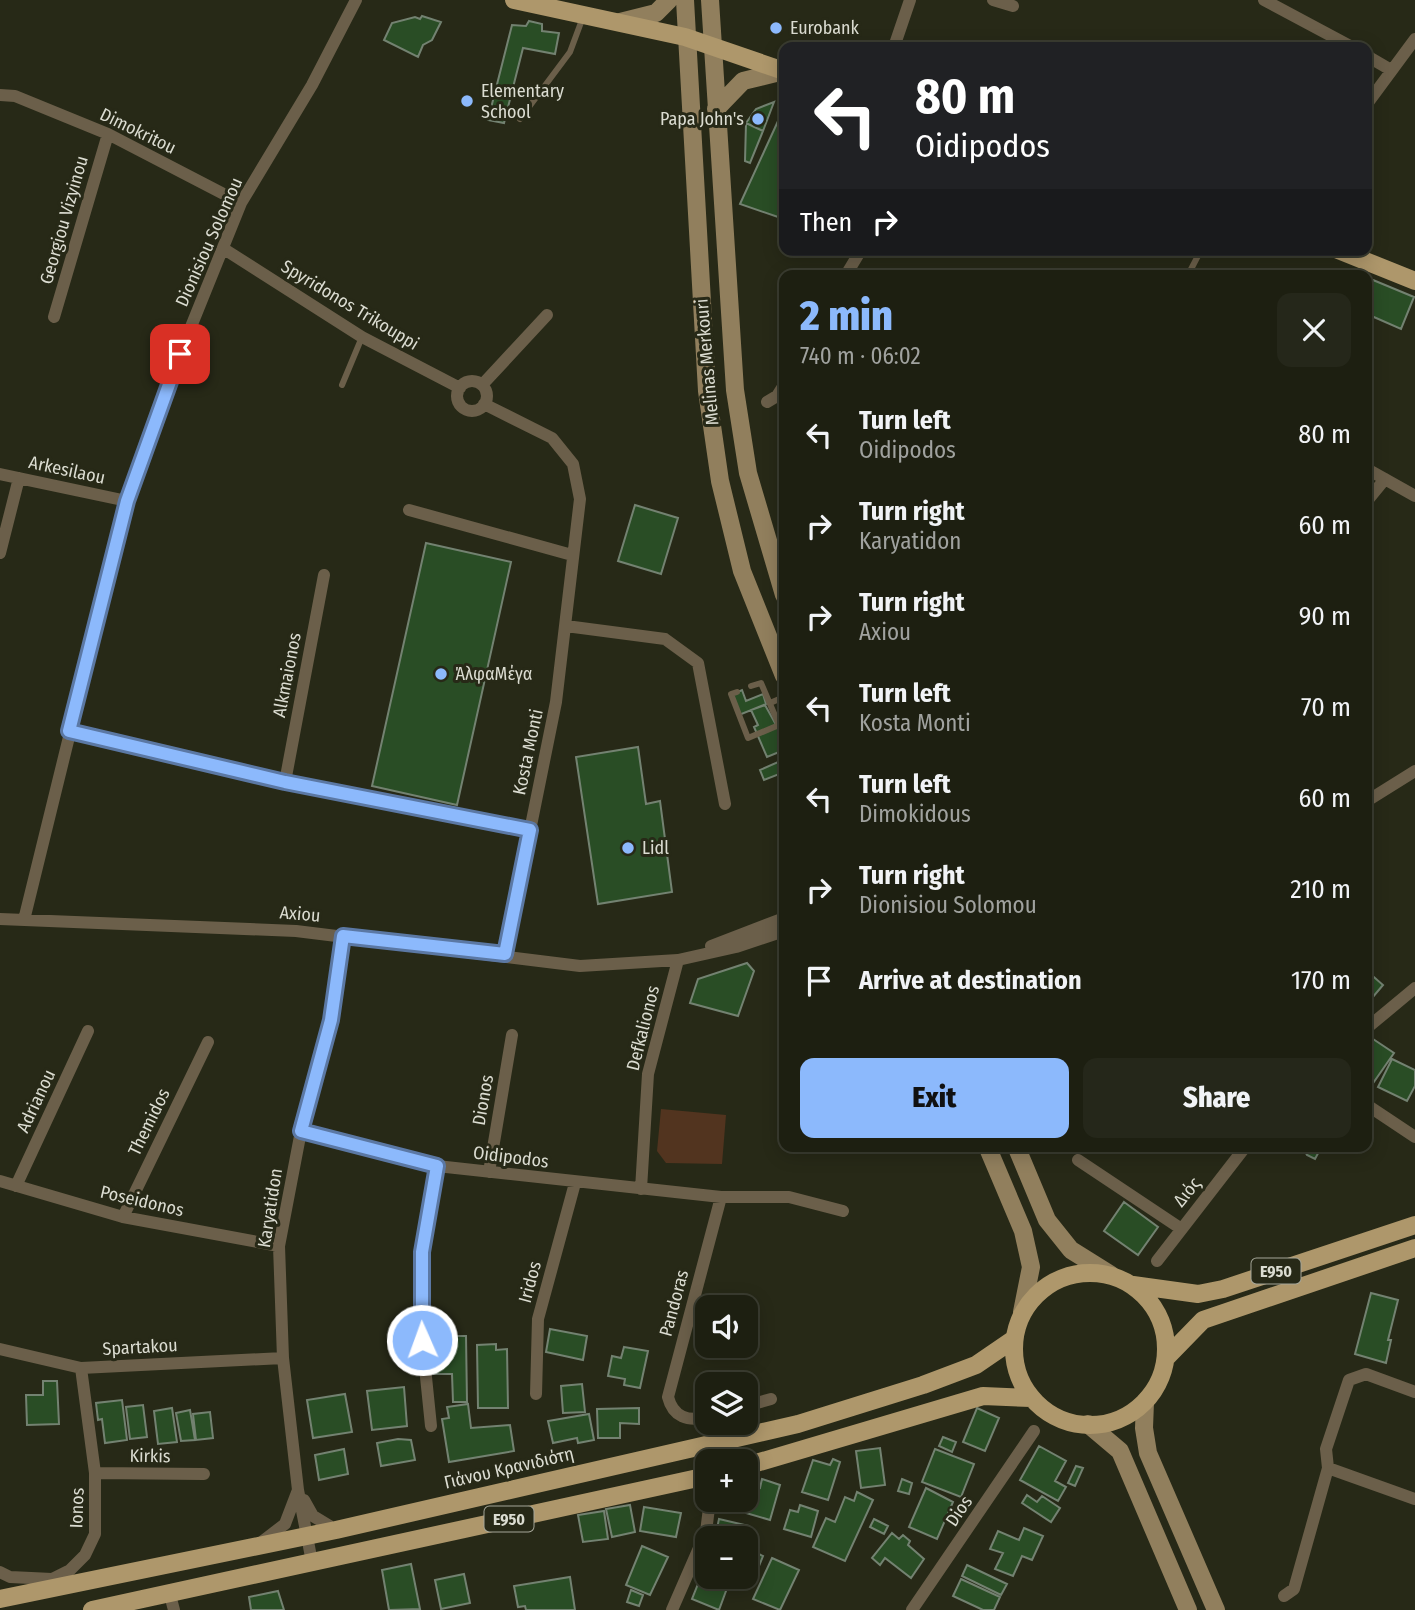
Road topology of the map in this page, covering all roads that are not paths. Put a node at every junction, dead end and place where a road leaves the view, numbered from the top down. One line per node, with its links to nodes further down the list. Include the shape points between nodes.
1 (356, 0): 27 (street, Dionisiou Solomou)
2 (514, 0): 11 (main road)
3 (669, 0): 12 (main road, via 656,13)
4 (685, 0): 13 (main road, Melinas Merkouri)
5 (710, 0): 17 (main road, Melinas Merkouri)
6 (910, 0): 15 (street)
7 (993, 0): 10 (street)
8 (1264, 0): 9 (street)
9 (1284, 4): 16 (street)
10 (1013, 6)
11 (584, 15): 12 (main road); 25 (lane, via 570,52)
12 (620, 22): 13 (main road)
13 (685, 37): 17 (main road); 53 (main road, Melinas Merkouri, via 707,391 720,481 742,571)
14 (1415, 39): 20 (street)
15 (896, 42)
16 (1344, 42)
17 (712, 46): 19 (main road); 24 (main road, Melinas Merkouri)
18 (1372, 59): 20 (street)
19 (779, 69)
20 (1391, 70): 23 (street)
21 (779, 72): 24 (main road, via 743,81)
22 (0, 95): 26 (street, Dimokritou, via 15,96)
23 (1372, 97)
24 (716, 109): 51 (main road, Melinas Merkouri, via 735,390 748,473)
25 (520, 119)
26 (108, 134): 27 (street, Dimokritou); 32 (street, Georgiou Vizyinou)
27 (241, 204): 28 (street, Dionisiou Solomou)
28 (224, 249): 33 (street, Spyridonos Trikouppi); 46 (street, Dionisiou Solomou)
29 (1353, 256): 30 (main road)
30 (1415, 281)
31 (547, 315): 35 (street)
32 (54, 317)
33 (362, 337): 34 (lane); 36 (street, Spyridonos Trikouppi)
34 (342, 385)
35 (482, 385): 36 (street, via 468,382); 39 (street)
36 (460, 388): 39 (street, via 457,397 464,409 474,411)
37 (779, 393): 38 (street)
38 (767, 402)
39 (484, 404): 49 (street, Kosta Monti, via 552,438 573,464 580,499)
40 (1372, 472): 43 (street)
41 (0, 474): 42 (street, Arkesilaou)
42 (19, 478): 46 (street, Arkesilaou); 48 (street)
43 (1385, 480): 44 (street); 45 (street)
44 (1372, 495)
45 (1415, 496)
46 (127, 501): 58 (street, Dionisiou Solomou)
47 (409, 510): 49 (street)
48 (0, 553)
49 (572, 555): 52 (street, Kosta Monti)
50 (324, 575): 60 (street, Alkmaionos)
51 (779, 578)
52 (566, 626): 62 (street, via 665,639 698,663); 63 (street, Kosta Monti)
53 (779, 664)
54 (751, 686): 57 (lane, via 761,683)
55 (737, 692): 57 (lane, via 731,694 748,737 779,725)
56 (779, 699): 57 (lane)
57 (770, 703)
58 (69, 731): 60 (street); 65 (street, Dionisiou Solomou)
59 (1415, 771): 61 (street)
60 (285, 782): 63 (street)
61 (1372, 798)
62 (725, 804)
63 (530, 830): 69 (street, Kosta Monti)
64 (0, 919): 65 (street, Axiou)
65 (24, 920): 68 (street, Axiou)
66 (779, 920): 70 (street, Axiou)
67 (779, 934): 70 (street, Axiou)
68 (343, 936): 69 (street, Axiou); 77 (street, Karyatidon, via 331,1020)
69 (505, 954): 70 (street, Axiou, via 580,965)
70 (678, 960): 88 (street, Defkalionos, via 648,1074)
71 (1415, 989): 72 (street)
72 (1372, 1024)
73 (88, 1031): 87 (street, Adrianou)
74 (512, 1035): 84 (street, Dionos)
75 (208, 1042): 91 (street, Themidos)
76 (1372, 1108): 78 (street)
77 (301, 1131): 83 (street, Oidipodos); 94 (street, Karyatidon)
78 (1415, 1137)
79 (990, 1152): 99 (main road, via 1023,1231 1031,1267)
80 (1019, 1152): 97 (main road, via 1047,1220 1071,1250)
81 (1241, 1152): 93 (street, Διός)
82 (1078, 1160): 93 (street)
83 (437, 1166): 84 (street, Oidipodos); 113 (street, via 422,1252 421,1328)
84 (489, 1172): 86 (street, Oidipodos)
85 (0, 1181): 87 (street, Poseidonos)
86 (575, 1183): 88 (street, Oidipodos); 106 (street, Iridos, via 538,1319)
87 (16, 1186): 91 (street, Poseidonos)
88 (641, 1189): 89 (street, Oidipodos)
89 (721, 1197): 90 (street, Oidipodos, via 789,1197); 111 (street, Pandoras, via 668,1396 678,1415)
90 (843, 1211)
91 (123, 1217): 94 (street, Poseidonos)
92 (1415, 1225): 98 (main road, E950, via 1223,1289 1198,1294)
93 (1180, 1228): 96 (street, Διός)
94 (279, 1246): 103 (street, Karyatidon)
95 (1415, 1248): 102 (main road, E950, via 1203,1320)
96 (1157, 1261)
97 (1111, 1275): 98 (main road); 99 (main road, via 1085,1272 1060,1278 1039,1292)
98 (1133, 1285): 102 (main road, via 1160,1317)
99 (1023, 1312): 100 (main road)
100 (1014, 1339): 107 (main road, via 1014,1360); 115 (main road, Γιάνου Κρανιδιότη / E950, via 976,1365)
101 (0, 1349): 104 (street, Spartakou)
102 (1166, 1357): 109 (main road, via 1159,1382)
103 (283, 1358): 104 (street, Spartakou); 122 (street, Karyatidon)
104 (81, 1368): 119 (street, Ionos)
105 (1415, 1392): 118 (street, via 1366,1374 1349,1380 1326,1449)
106 (536, 1394)
107 (1031, 1398): 112 (main road, via 1050,1414); 117 (main road, via 983,1396)
108 (771, 1399): 110 (street)
109 (1145, 1402): 112 (main road, via 1124,1418); 137 (main road, via 1148,1453)
110 (758, 1403)
111 (695, 1419)
112 (1088, 1424): 136 (main road, via 1120,1451)
113 (431, 1426)
114 (1034, 1431): 135 (street, Dios)
115 (723, 1449)
116 (695, 1457): 125 (main road, Γιάνου Κρανιδιότη / E950)
117 (758, 1462)
118 (1328, 1468): 123 (street); 130 (street, via 1294,1589)
119 (95, 1473): 120 (street, Kirkis); 129 (street, Ionos, via 96,1534 85,1555 52,1579 10,1577)
120 (204, 1474)
121 (695, 1479): 128 (main road, E950)
122 (298, 1490): 125 (street, Karyatidon, via 313,1516); 126 (street, Karyatidon); 127 (street, Karyatidon, via 285,1524)
123 (1415, 1499)
124 (708, 1512): 134 (street, via 706,1532)
125 (336, 1530): 126 (main road, Γιάνου Κρανιδιότη / E950)
126 (306, 1535): 127 (main road, Γιάνου Κρανιδιότη / E950); 128 (street, Karyatidon)
127 (259, 1544): 131 (main road, Γιάνου Κρανιδιότη / E950)
128 (312, 1562): 132 (main road, E950)
129 (0, 1572)
130 (1283, 1596)
131 (0, 1599)
132 (172, 1602): 133 (main road, E950)
133 (92, 1610)
134 (672, 1610)
135 (912, 1610)
136 (1188, 1610)
137 (1216, 1610)

